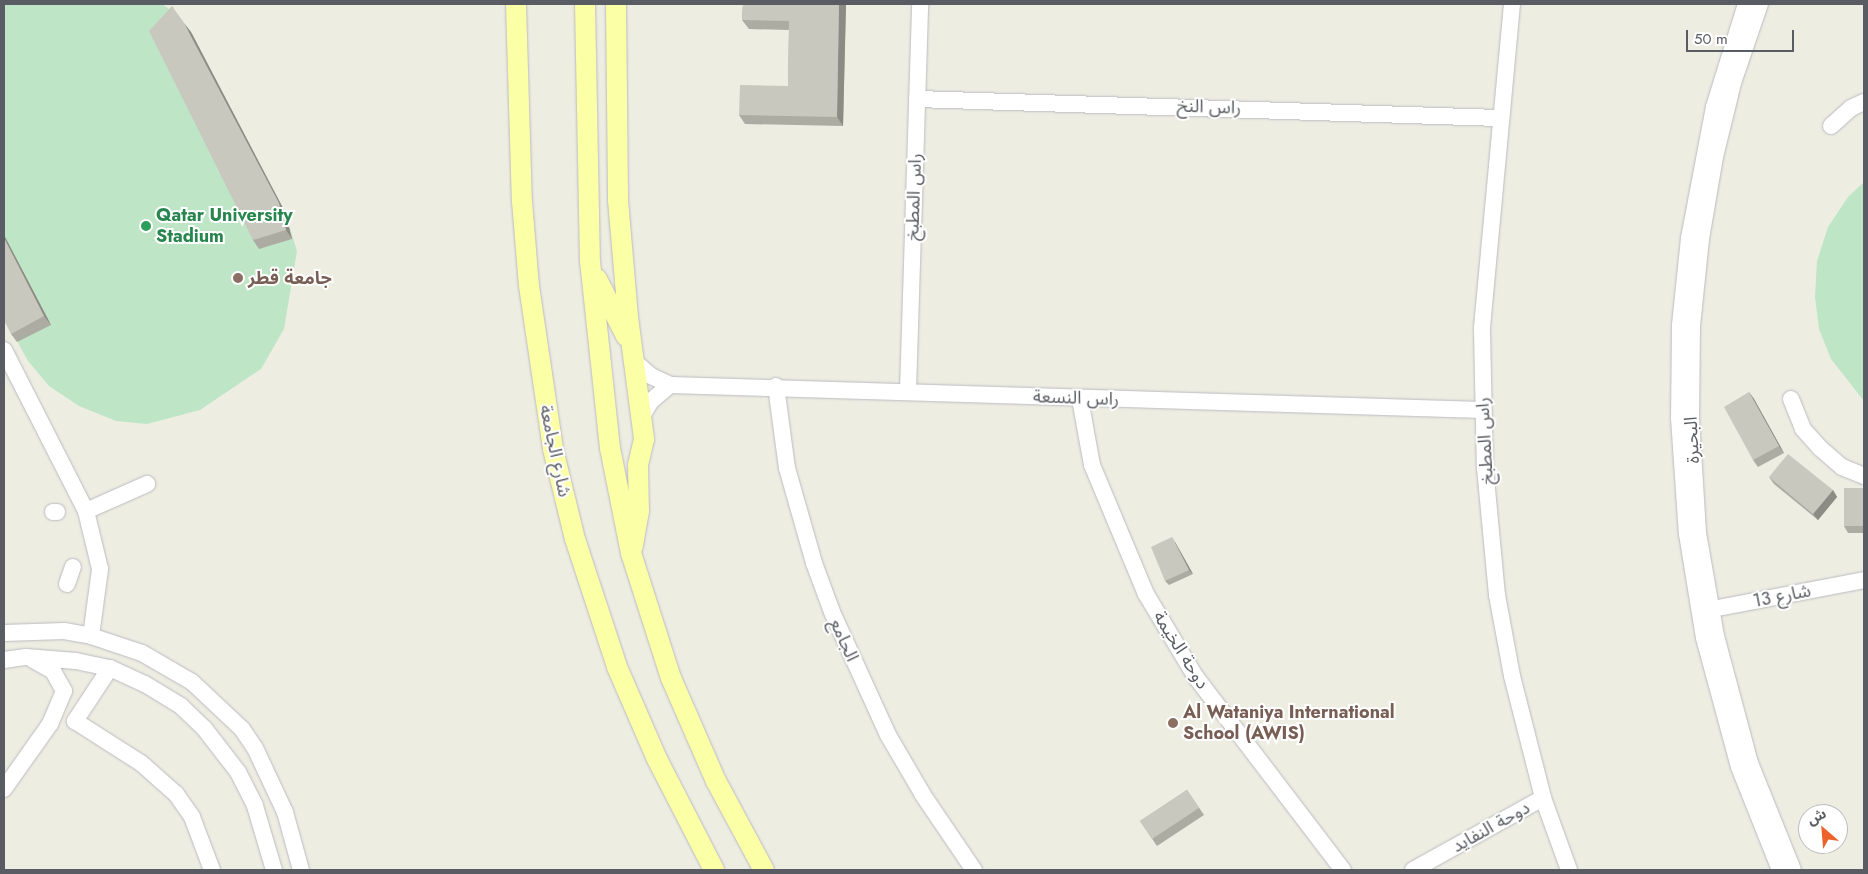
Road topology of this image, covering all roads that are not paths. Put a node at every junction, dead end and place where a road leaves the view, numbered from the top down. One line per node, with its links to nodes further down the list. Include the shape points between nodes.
1 (516, 4): 41 (main road, شارع الجامعة, via 522,201 529,286 555,458 575,540 617,667 657,759)
2 (584, 4): 13 (main road)
3 (616, 4): 15 (main road, via 618,200)
4 (920, 4): 8 (street, راس المطبخ)
5 (1512, 4): 10 (street, راس المطبخ)
6 (1746, 4): 12 (street, البحيرة, via 1714,107)
7 (1760, 4): 12 (street, البحيرة, via 1733,83)
8 (917, 100): 10 (street, راس النخ); 18 (street, راس المطبخ)
9 (1864, 102): 11 (street, via 1851,108)
10 (1500, 118): 21 (street, راس المطبخ, via 1482,330)
11 (1831, 126)
12 (1702, 199): 30 (street, البحيرة, via 1684,281 1678,392 1687,534)
13 (590, 261): 15 (main road); 26 (main road, via 610,448)
14 (4, 350): 25 (street)
15 (634, 355): 16 (street, راس النسعة, via 651,376); 22 (main road)
16 (670, 385): 17 (street, راس النسعة); 22 (street, via 651,402)
17 (776, 386): 18 (street, راس النسعة); 43 (street, الجامع, via 787,468 814,563 832,612 888,735 922,795)
18 (908, 391): 19 (street, راس النسعة)
19 (1080, 399): 21 (street, راس النسعة); 44 (street, دوحة الخيمة, via 1092,465 1118,533 1151,602 1195,676)
20 (1791, 399): 23 (street, via 1803,428 1820,448 1842,467)
21 (1482, 410): 37 (street, راس المطبخ, via 1497,595 1512,676)
22 (642, 416): 26 (main road, via 644,446 637,474 638,527)
23 (1864, 476)
24 (147, 484): 25 (street)
25 (86, 511): 32 (street, via 100,568)
26 (631, 553): 42 (main road, via 678,694 716,780)
27 (73, 567): 29 (street)
28 (1864, 580): 30 (street, شارع 13)
29 (67, 584)
30 (1705, 610): 47 (street, البحيرة, via 1721,705 1739,767); 48 (street, البحيرة, via 1750,763)
31 (4, 633): 32 (street, via 64,631)
32 (91, 636): 40 (street, via 118,643 170,666 212,698 242,730 268,772 285,812)
33 (26, 657): 34 (street); 35 (street, via 76,661); 36 (street, via 53,671 64,691 50,724)
34 (4, 660)
35 (110, 668): 38 (street, via 75,721 141,763 176,794 192,817); 39 (street, via 181,706 204,728 238,772 255,806)
36 (4, 789)
37 (1543, 798): 45 (street, دوحة النفايد); 46 (street, راس المطبخ)
38 (212, 870)
39 (274, 870)
40 (301, 870)
41 (714, 870)
42 (764, 870)
43 (974, 870)
44 (1343, 870)
45 (1413, 870)
46 (1569, 870)
47 (1780, 870)
48 (1793, 870)

